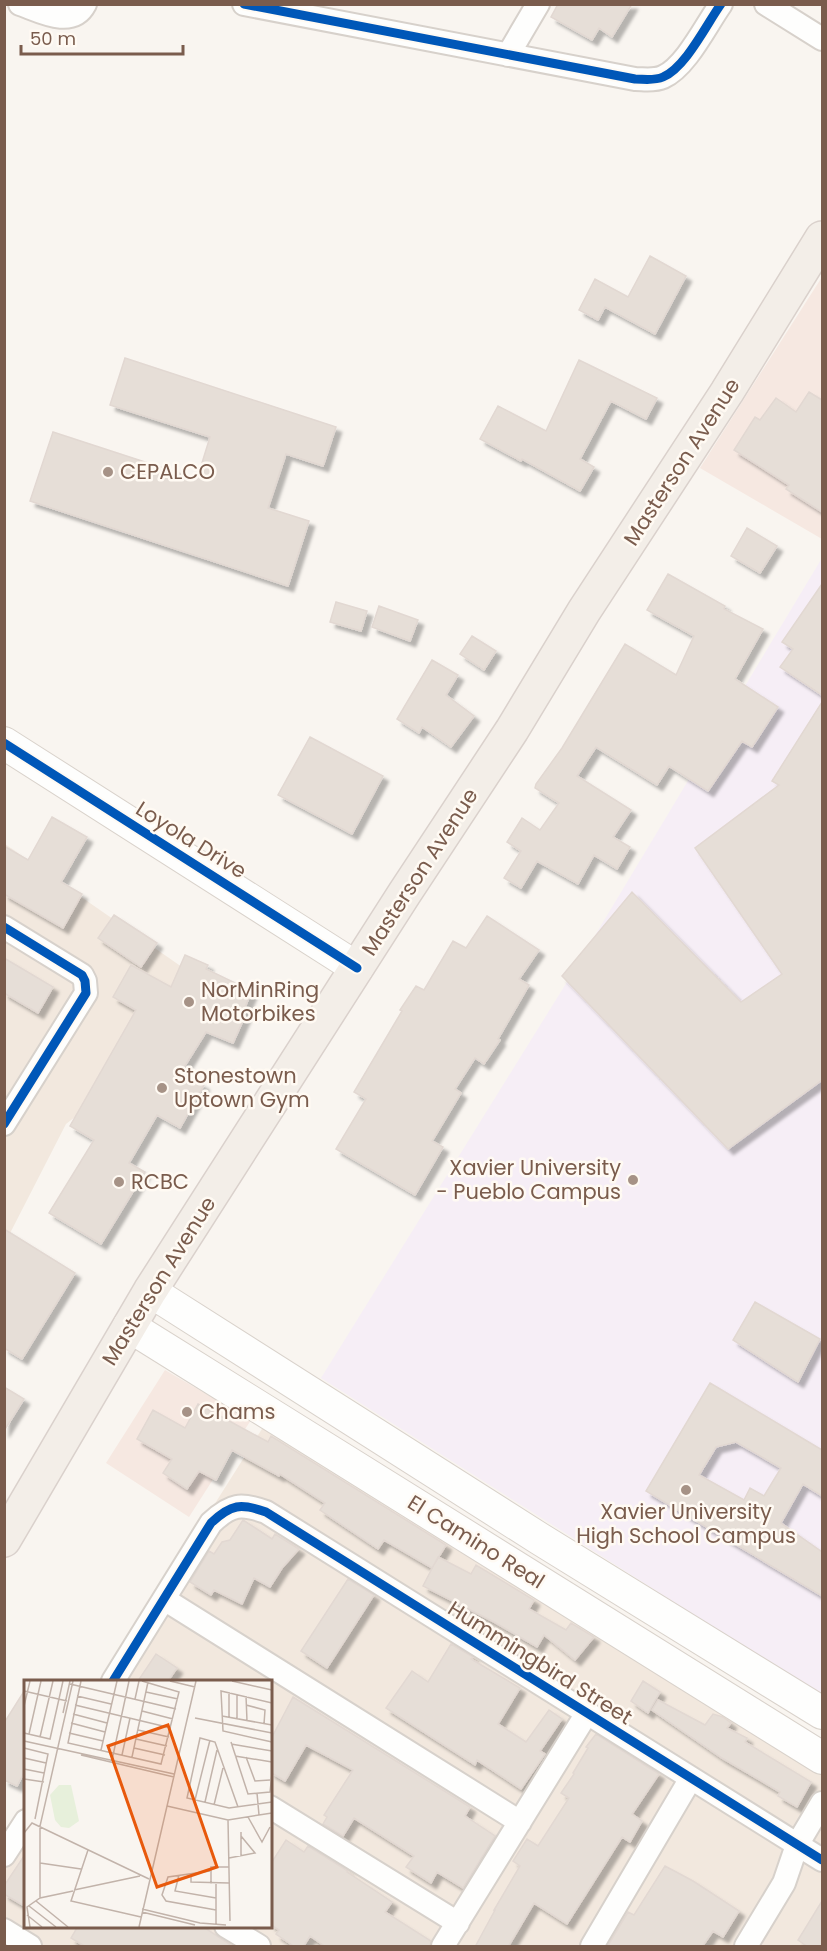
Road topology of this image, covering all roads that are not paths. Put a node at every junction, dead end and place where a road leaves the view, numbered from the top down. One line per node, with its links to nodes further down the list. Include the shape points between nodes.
1 (20, 4): 2 (street, via 66,18 75,16)
2 (85, 4)
3 (244, 4): 7 (street)
4 (538, 4): 9 (street)
5 (721, 4): 9 (street, via 680,65 661,78 635,79)
6 (766, 4): 8 (street)
7 (353, 14): 9 (street)
8 (822, 39)
9 (508, 55)
10 (822, 238): 13 (main road, Masterson Avenue, via 506,740)
11 (6, 747): 13 (street, Loyola Drive)
12 (4, 927): 14 (street, via 82,975 86,993)
13 (357, 968): 15 (main road, Masterson Avenue)
14 (4, 1124)
15 (150, 1291): 16 (main road, Masterson Avenue); 21 (street, El Camino Real)
16 (129, 1326): 17 (main road, Masterson Avenue); 22 (street, El Camino Real)
17 (4, 1540)
18 (164, 1599): 19 (street); 20 (street, Hummingbird Street, via 211,1523 236,1506 250,1506 266,1512); 26 (street)
19 (114, 1680)
20 (587, 1713): 23 (street, Hummingbird Street); 26 (street)
21 (822, 1713)
22 (822, 1758)
23 (691, 1778): 28 (street, Hummingbird Street); 38 (street)
24 (822, 1803): 28 (street)
25 (272, 1808): 32 (street)
26 (520, 1822): 32 (street)
27 (24, 1824): 29 (street)
28 (797, 1845): 30 (street, Hummingbird Street); 31 (street)
29 (4, 1855)
30 (821, 1857): 31 (street)
31 (784, 1883): 39 (street)
32 (458, 1923): 37 (street)
33 (228, 1927): 36 (street)
34 (4, 1930): 35 (street)
35 (30, 1947)
36 (259, 1947)
37 (443, 1947)
38 (592, 1947)
39 (746, 1947)

